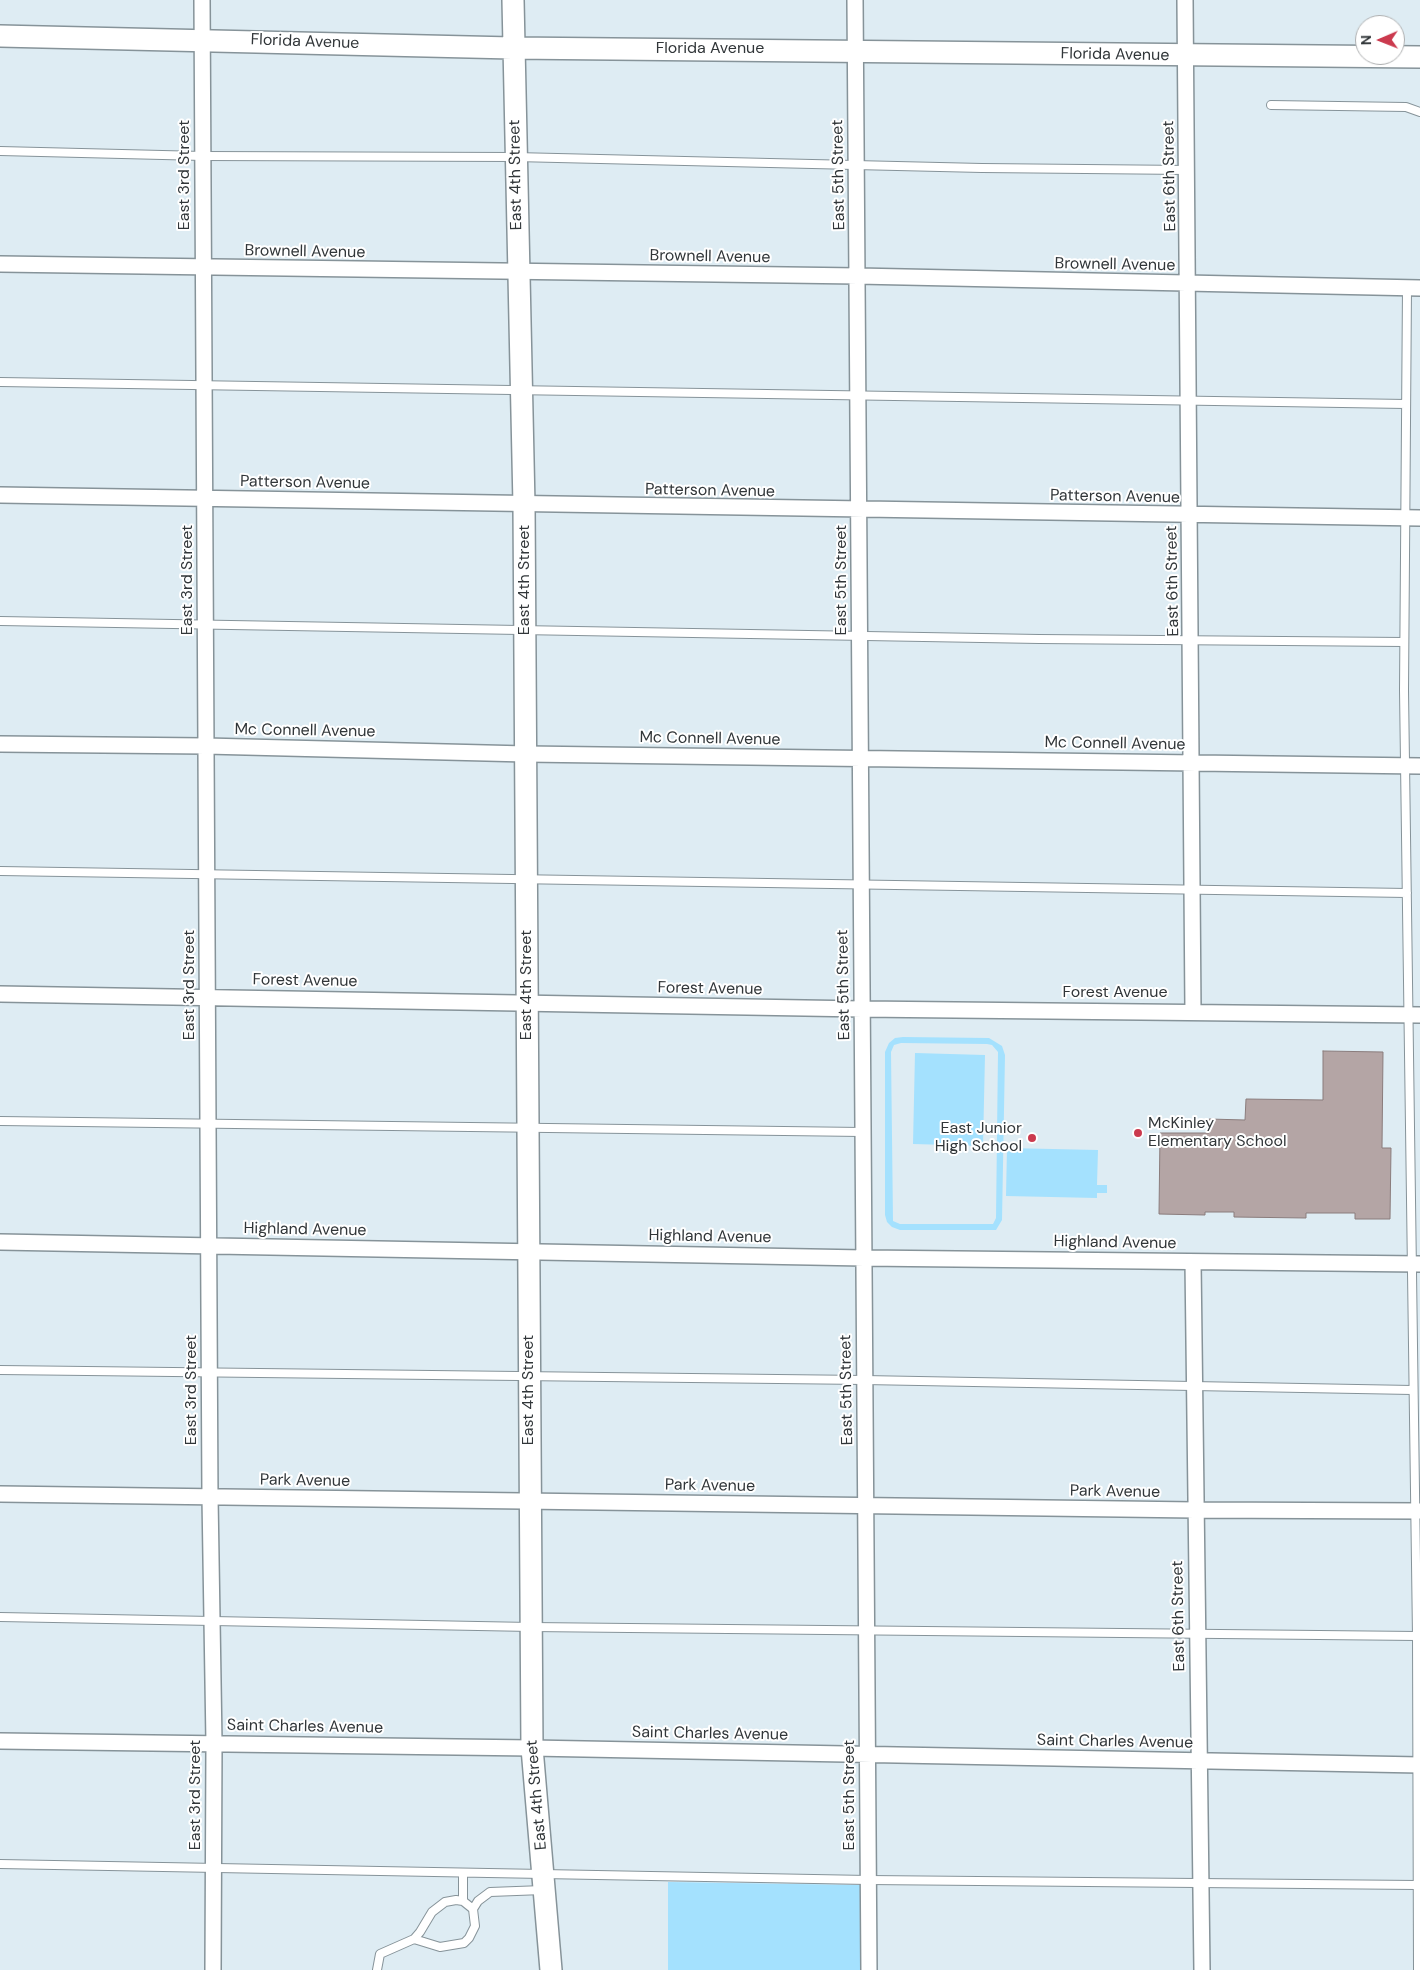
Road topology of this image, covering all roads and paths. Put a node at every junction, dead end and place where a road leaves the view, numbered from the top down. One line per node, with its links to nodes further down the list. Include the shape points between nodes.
1 (202, 0): 6 (street, East 3rd Street)
2 (513, 0): 7 (street, East 4th Street)
3 (855, 0): 8 (street, East 5th Street)
4 (1185, 0): 9 (street, East 6th Street)
5 (0, 36): 6 (street, Florida Avenue)
6 (202, 40): 7 (street, Florida Avenue); 14 (street, East 3rd Street)
7 (512, 48): 8 (street, Florida Avenue); 15 (street, East 4th Street)
8 (855, 50): 9 (street, Florida Avenue); 16 (street, East 5th Street)
9 (1186, 56): 10 (street, Florida Avenue); 17 (street, East 6th Street)
10 (1420, 57)
11 (1271, 105): 12 (lane, via 1406,107)
12 (1420, 112)
13 (0, 151): 14 (lane)
14 (203, 156): 15 (lane); 19 (street, East 3rd Street)
15 (515, 157): 16 (lane); 20 (street, East 4th Street)
16 (856, 164): 17 (lane); 21 (street, East 5th Street)
17 (1188, 170): 22 (street, East 6th Street)
18 (0, 264): 19 (street, Brownell Avenue)
19 (204, 267): 20 (street, Brownell Avenue); 25 (street, East 3rd Street)
20 (518, 273): 21 (street, Brownell Avenue); 26 (street, East 4th Street)
21 (858, 276): 22 (street, Brownell Avenue); 27 (street, East 5th Street)
22 (1189, 285): 23 (street, Brownell Avenue); 28 (street, East 6th Street)
23 (1413, 288): 29 (lane)
24 (0, 382): 25 (lane)
25 (204, 385): 26 (lane); 31 (street, East 3rd Street)
26 (521, 389): 27 (lane); 32 (street, East 4th Street)
27 (859, 394): 28 (lane); 33 (street, East 5th Street)
28 (1190, 400): 29 (lane); 34 (street, East 6th Street)
29 (1406, 404): 35 (lane)
30 (0, 495): 31 (street, Patterson Avenue)
31 (205, 498): 32 (street, Patterson Avenue); 37 (street, East 3rd Street)
32 (524, 506): 33 (street, Patterson Avenue); 38 (street, East 4th Street)
33 (859, 511): 34 (street, Patterson Avenue); 39 (street, East 5th Street)
34 (1190, 515): 35 (street, Patterson Avenue); 40 (street, East 6th Street)
35 (1413, 518): 41 (lane)
36 (0, 621): 37 (lane)
37 (206, 624): 38 (lane); 43 (street, East 3rd Street)
38 (525, 629): 39 (lane); 44 (street, East 4th Street)
39 (860, 635): 40 (lane); 45 (street, East 5th Street)
40 (1191, 639): 41 (lane); 46 (street, East 6th Street)
41 (1404, 642): 47 (lane)
42 (0, 744): 43 (street, Mc Connell Avenue)
43 (206, 746): 44 (street, Mc Connell Avenue); 50 (street, East 3rd Street)
44 (526, 754): 45 (street, Mc Connell Avenue); 51 (street, East 4th Street)
45 (859, 759): 46 (street, Mc Connell Avenue); 52 (street, East 5th Street)
46 (1192, 763): 47 (street, Mc Connell Avenue); 53 (street, East 6th Street)
47 (1404, 766): 48 (street, Mc Connell Avenue); 54 (lane)
48 (1420, 766)
49 (0, 871): 50 (lane)
50 (207, 874): 51 (lane); 56 (street, East 3rd Street)
51 (526, 879): 52 (lane); 57 (street, East 4th Street)
52 (860, 885): 53 (lane); 58 (street, East 5th Street)
53 (1194, 889): 54 (lane); 59 (street, East 6th Street)
54 (1407, 893): 60 (lane)
55 (0, 994): 56 (street, Forest Avenue)
56 (208, 997): 57 (street, Forest Avenue); 62 (street, East 3rd Street)
57 (527, 1003): 58 (street, Forest Avenue); 63 (street, East 4th Street)
58 (862, 1009): 59 (street, Forest Avenue); 64 (street, East 5th Street)
59 (1193, 1011): 60 (street, Forest Avenue)
60 (1414, 1015): 70 (lane)
61 (0, 1121): 62 (lane)
62 (209, 1122): 63 (lane); 66 (street, East 3rd Street)
63 (528, 1128): 64 (lane); 67 (street, East 4th Street)
64 (862, 1132): 68 (street, East 5th Street)
65 (0, 1242): 66 (street, Highland Avenue)
66 (210, 1246): 67 (street, Highland Avenue); 72 (street, East 3rd Street)
67 (529, 1251): 68 (street, Highland Avenue); 73 (street, East 4th Street)
68 (864, 1258): 69 (street, Highland Avenue); 74 (street, East 5th Street)
69 (1193, 1262): 70 (street, Highland Avenue); 75 (street, East 6th Street)
70 (1415, 1264): 76 (lane)
71 (0, 1370): 72 (lane)
72 (210, 1372): 73 (lane); 78 (street, East 3rd Street)
73 (530, 1376): 74 (lane); 79 (street, East 4th Street)
74 (864, 1380): 75 (lane); 80 (street, East 5th Street)
75 (1194, 1385): 76 (lane); 81 (street, East 6th Street)
76 (1412, 1390): 82 (lane)
77 (0, 1494): 78 (street, Park Avenue)
78 (210, 1497): 79 (street, Park Avenue); 84 (street, East 3rd Street)
79 (530, 1501): 80 (street, Park Avenue); 85 (street, East 4th Street)
80 (866, 1505): 81 (street, Park Avenue); 86 (street, East 5th Street)
81 (1195, 1510): 82 (street, Park Avenue); 87 (street, East 6th Street)
82 (1417, 1511): 88 (lane)
83 (0, 1617): 84 (lane)
84 (211, 1621): 85 (lane); 90 (street, East 3rd Street)
85 (531, 1627): 86 (lane); 91 (street, East 4th Street)
86 (866, 1631): 87 (lane); 92 (street, East 5th Street)
87 (1196, 1634): 88 (lane); 93 (street, East 6th Street)
88 (1417, 1636): 94 (lane)
89 (0, 1742): 90 (street, Saint Charles Avenue)
90 (214, 1743): 91 (street, Saint Charles Avenue); 96 (street, East 3rd Street)
91 (532, 1748): 92 (street, Saint Charles Avenue); 99 (street, East 4th Street)
92 (867, 1754): 93 (street, Saint Charles Avenue); 98 (street, East 5th Street)
93 (1198, 1761): 94 (street, Saint Charles Avenue); 100 (street, East 6th Street)
94 (1419, 1765): 101 (lane)
95 (0, 1864): 96 (lane)
96 (213, 1869): 97 (lane); 105 (street, East 3rd Street)
97 (463, 1873): 99 (lane); 102 (lane)
98 (868, 1880): 99 (lane); 100 (lane); 108 (street, East 5th Street)
99 (544, 1882): 103 (lane, via 490,1892); 107 (street, East 4th Street)
100 (1200, 1883): 101 (lane); 109 (street, East 6th Street)
101 (1417, 1885): 110 (lane)
102 (463, 1901): 103 (lane); 104 (lane, via 451,1900 438,1906)
103 (473, 1909): 104 (lane, via 476,1917 473,1933 464,1943 440,1946)
104 (414, 1939): 106 (lane, via 380,1954)
105 (213, 1970)
106 (377, 1970)
107 (551, 1970)
108 (868, 1970)
109 (1202, 1970)
110 (1418, 1970)

